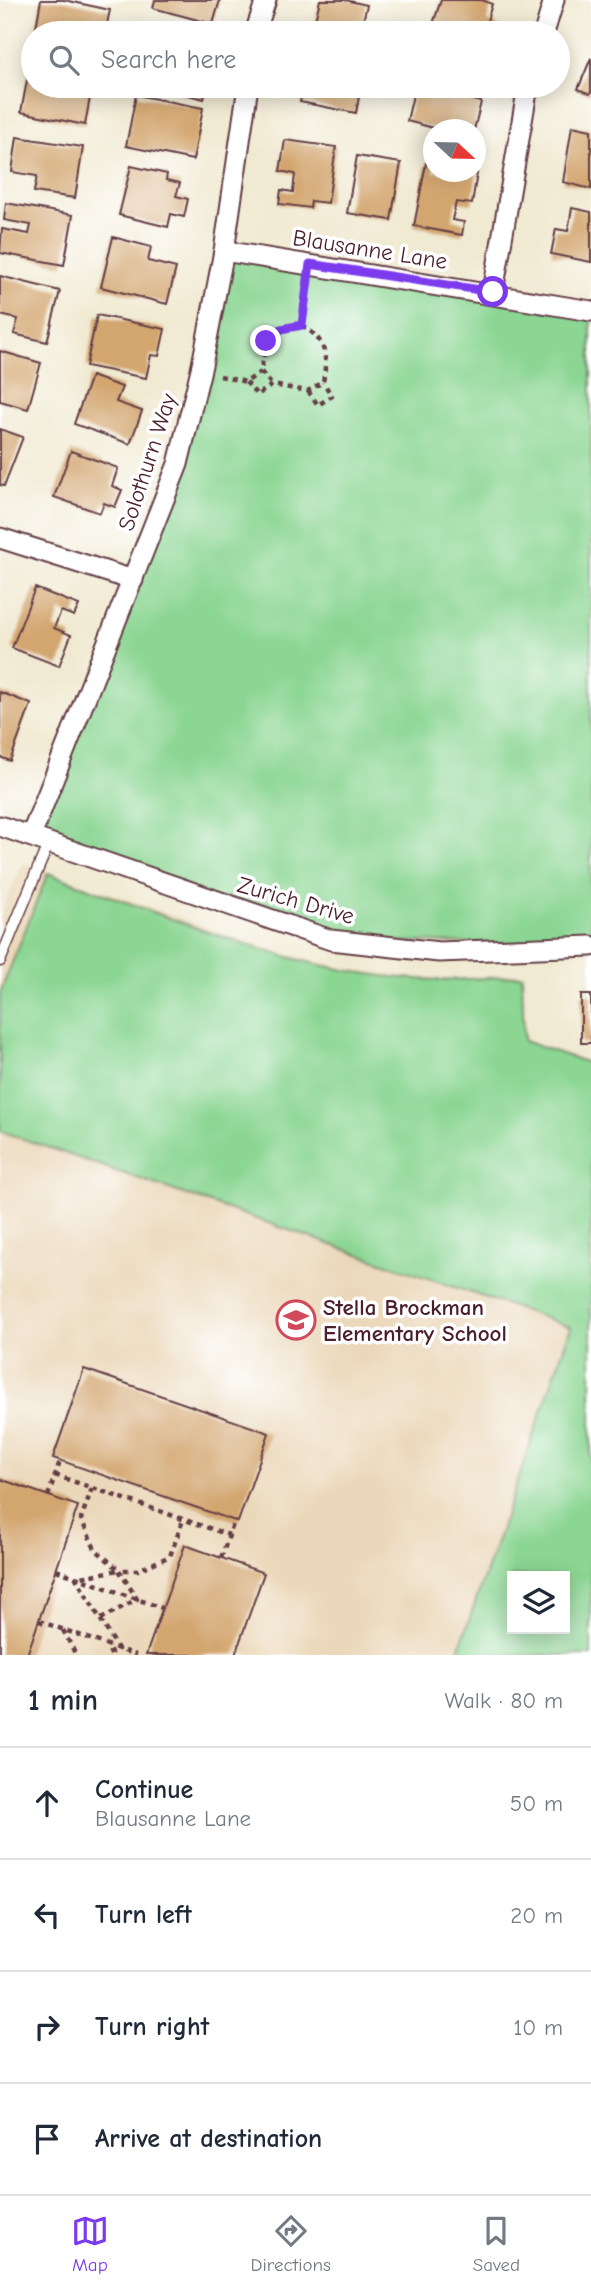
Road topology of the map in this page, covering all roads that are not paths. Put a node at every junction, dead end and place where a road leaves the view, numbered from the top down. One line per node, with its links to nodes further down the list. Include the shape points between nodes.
1 (266, 0): 3 (street)
2 (554, 0): 4 (street)
3 (260, 21)
4 (548, 21)
5 (246, 98): 7 (street, Solothurn Way)
6 (526, 98): 8 (street)
7 (224, 251): 8 (street, Blausanne Lane); 11 (street, Solothurn Way, via 178,464)
8 (493, 292): 9 (street, Blausanne Lane)
9 (591, 311)
10 (0, 538): 11 (street)
11 (134, 580): 13 (street, Solothurn Way)
12 (0, 826): 13 (street, Zurich Drive)
13 (40, 839): 14 (street, Zurich Drive, via 331,940 439,952); 15 (lane)
14 (591, 947)
15 (0, 961)

